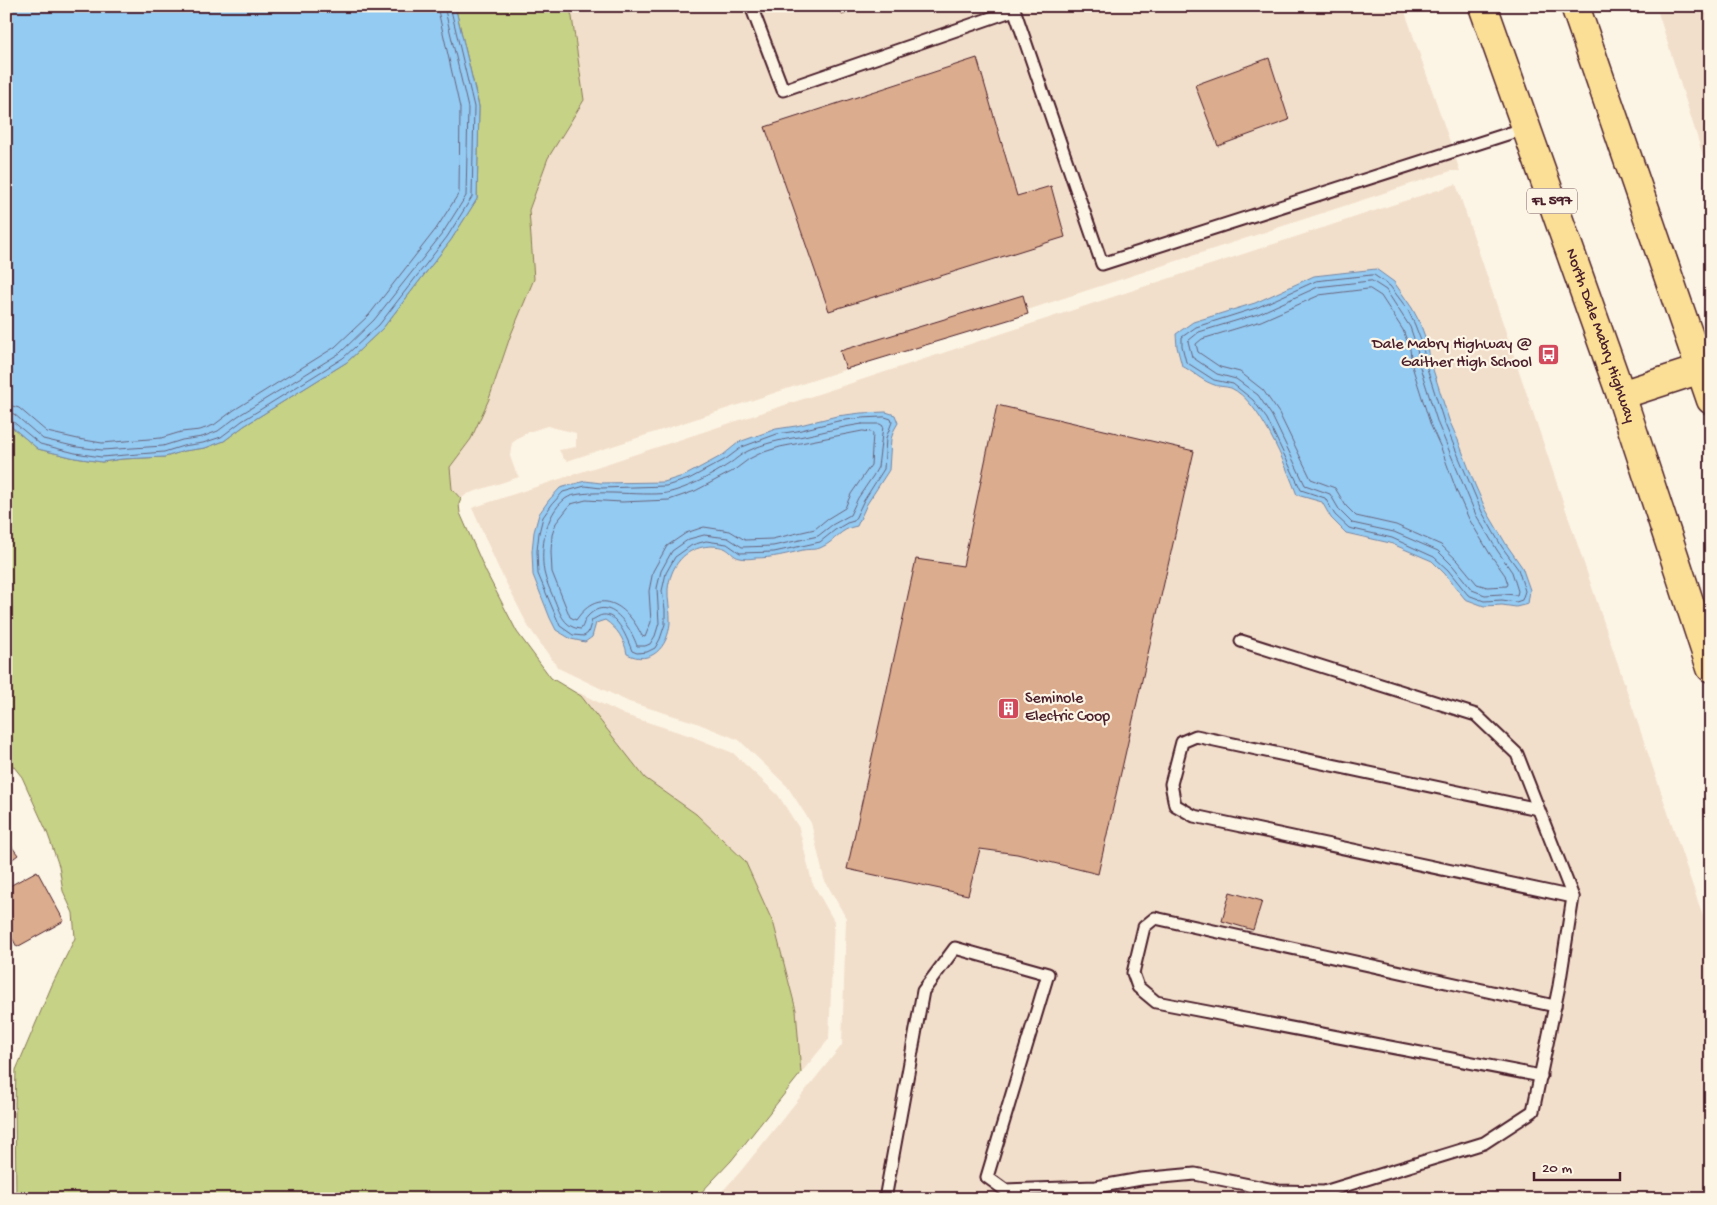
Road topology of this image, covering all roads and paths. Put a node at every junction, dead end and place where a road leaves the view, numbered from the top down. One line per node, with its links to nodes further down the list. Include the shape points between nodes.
1 (751, 6): 4 (lane, via 783,90)
2 (1484, 6): 5 (main road, North Dale Mabry Highway / FL 597)
3 (1575, 6): 6 (main road)
4 (1014, 8): 5 (lane, via 1102,264)
5 (1526, 128): 7 (main road, North Dale Mabry Highway / FL 597)
6 (1706, 367): 7 (main road); 8 (main road)
7 (1621, 395): 10 (main road, North Dale Mabry Highway / FL 597)
8 (1711, 400)
9 (1241, 641): 11 (lane, via 1476,715 1517,754)
10 (1711, 668)
11 (1538, 808): 12 (lane); 12 (lane, via 1196,736 1182,742 1171,784 1175,804 1194,816)
12 (1573, 897): 13 (lane)
13 (1555, 1006): 14 (lane); 14 (lane, via 1155,918 1144,927 1133,973 1138,986 1156,1002)
14 (1541, 1076): 16 (lane, via 1533,1111 1484,1143 1324,1192)
15 (1003, 1195): 16 (lane, via 1195,1174); 17 (lane, via 987,1177 1048,974 955,948 923,991)
16 (1279, 1195)
17 (885, 1199)

